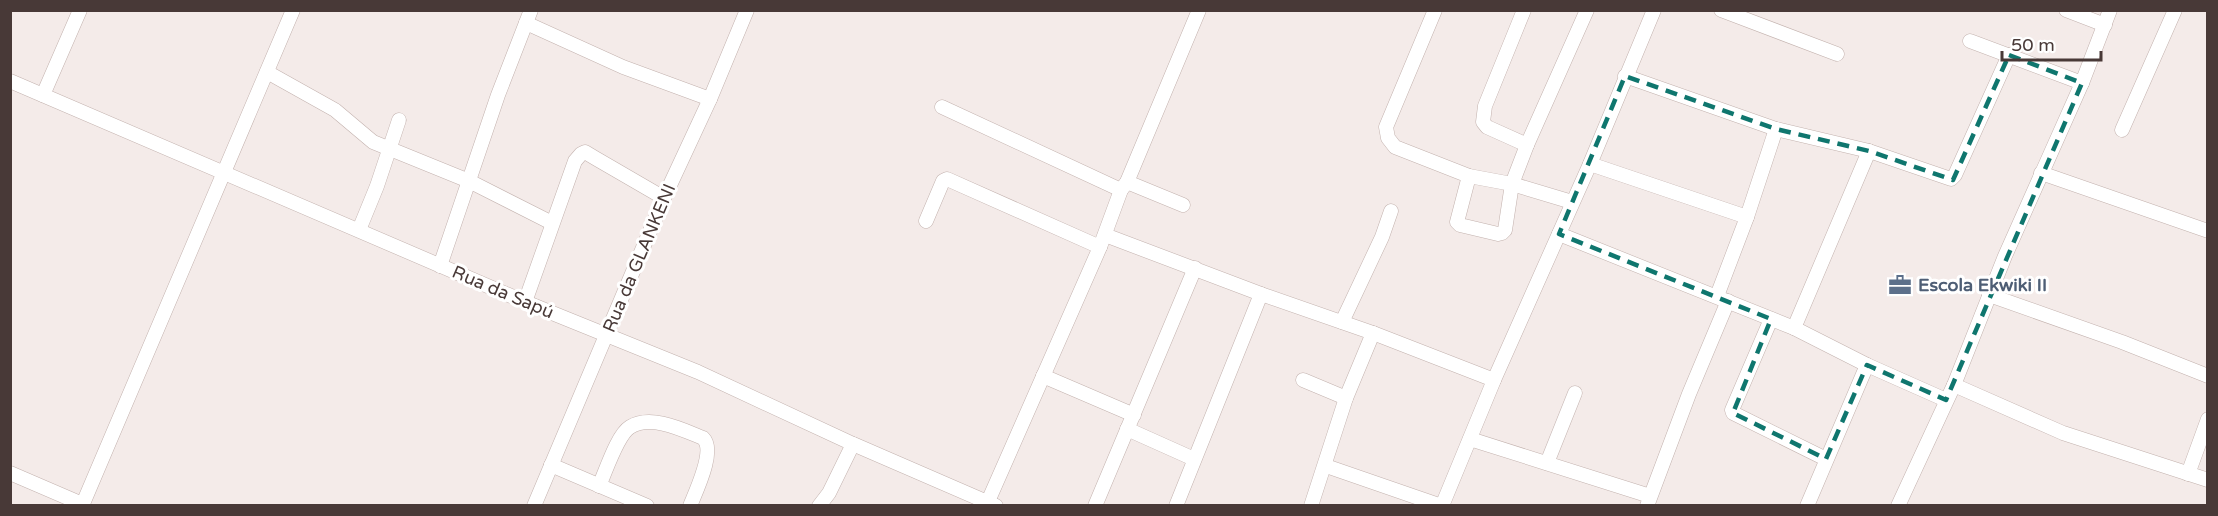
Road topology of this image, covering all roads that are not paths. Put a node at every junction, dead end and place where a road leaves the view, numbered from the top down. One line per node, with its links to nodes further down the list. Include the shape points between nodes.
1 (80, 10): 22 (street)
2 (293, 10): 18 (street)
3 (747, 10): 23 (street, Rua da GLANKENI)
4 (1199, 10): 37 (street)
5 (1435, 10): 34 (street, via 1386,127 1388,138 1395,147)
6 (1524, 10): 28 (street, via 1485,106 1483,122 1487,128)
7 (1587, 10): 28 (street)
8 (1654, 10): 19 (street)
9 (1721, 10): 16 (street)
10 (2066, 10): 14 (street)
11 (2110, 10): 14 (street)
12 (2175, 10): 27 (street)
13 (529, 16): 23 (street, via 623,67); 35 (street)
14 (2105, 25): 21 (street)
15 (1970, 41): 17 (street)
16 (1837, 54)
17 (2009, 55): 21 (street); 30 (street, via 1951,178)
18 (267, 72): 29 (street, via 335,110 365,136); 32 (street)
19 (1625, 76): 26 (street); 31 (street)
20 (10, 81): 22 (street, Rua da Sapú)
21 (2082, 83): 33 (street)
22 (43, 96): 32 (street, Rua da Sapú)
23 (710, 99): 38 (street, Rua da GLANKENI)
24 (942, 107): 37 (street)
25 (399, 120): 29 (street)
26 (1776, 129): 30 (street); 42 (street)
27 (2122, 130)
28 (1527, 145): 36 (street)
29 (388, 149): 35 (street); 45 (street)
30 (1869, 151): 57 (street)
31 (1590, 164): 39 (street); 42 (street)
32 (224, 173): 45 (street, Rua da Sapú); 86 (street)
33 (2041, 173): 46 (street); 52 (street)
34 (1469, 176): 36 (street); 36 (street, via 1457,222 1498,234 1505,230)
35 (469, 181): 44 (street); 49 (street)
36 (1512, 184): 39 (street)
37 (1124, 186): 40 (street); 48 (street)
38 (664, 198): 44 (street, via 585,152 574,161); 59 (street, Rua da GLANKENI)
39 (1572, 202): 47 (street)
40 (1183, 205)
41 (1391, 211): 56 (street, via 1383,237)
42 (1747, 217): 53 (street)
43 (926, 222): 48 (street, via 946,179)
44 (552, 223): 54 (street)
45 (359, 230): 49 (street, Rua da Sapú)
46 (2208, 231)
47 (1559, 234): 53 (street); 64 (street)
48 (1103, 241): 50 (street); 61 (street)
49 (440, 266): 54 (street, Rua da Sapú)
50 (1196, 268): 51 (street); 69 (street)
51 (1261, 294): 56 (street); 74 (street)
52 (1989, 295): 62 (street); 65 (street)
53 (1722, 298): 55 (street); 84 (street)
54 (525, 302): 59 (street, Rua da Sapú)
55 (1771, 319): 57 (street); 75 (street, via 1733,413)
56 (1342, 322): 58 (street)
57 (1794, 328): 60 (street)
58 (1373, 333): 64 (street); 67 (street)
59 (606, 335): 73 (street, Rua da Sapú, via 698,372); 77 (street, Rua da GLANKENI)
60 (1868, 364): 68 (street); 75 (street)
61 (1043, 376): 69 (street); 85 (street)
62 (2208, 376)
63 (1303, 380): 67 (street)
64 (1494, 380): 72 (street)
65 (1954, 385): 68 (street); 80 (street, via 2063,433)
66 (1575, 393): 76 (street)
67 (1346, 398): 78 (street)
68 (1946, 400): 96 (street)
69 (1134, 415): 71 (street)
70 (2208, 419): 80 (street)
71 (1127, 429): 74 (street); 91 (street)
72 (1470, 439): 76 (street); 94 (street)
73 (853, 444): 85 (street, Rua da Sapú); 90 (street)
74 (1194, 459): 83 (street)
75 (1826, 459): 95 (street)
76 (1547, 463): 84 (street)
77 (551, 465): 82 (street); 87 (street, Rua da GLANKENI)
78 (1326, 466): 93 (street); 94 (street)
79 (10, 473): 86 (street)
80 (2188, 474): 81 (street)
81 (2208, 480)
82 (599, 486): 88 (street); 89 (street, via 621,436 629,427 666,424 707,442 704,471)
83 (1178, 500): 92 (street)
84 (1649, 501)
85 (989, 504)
86 (82, 505)
87 (534, 506)
88 (647, 506)
89 (690, 506)
90 (819, 506)
91 (1095, 506)
92 (1191, 506)
93 (1311, 506)
94 (1442, 506)
95 (1807, 506)
96 (1898, 506)

